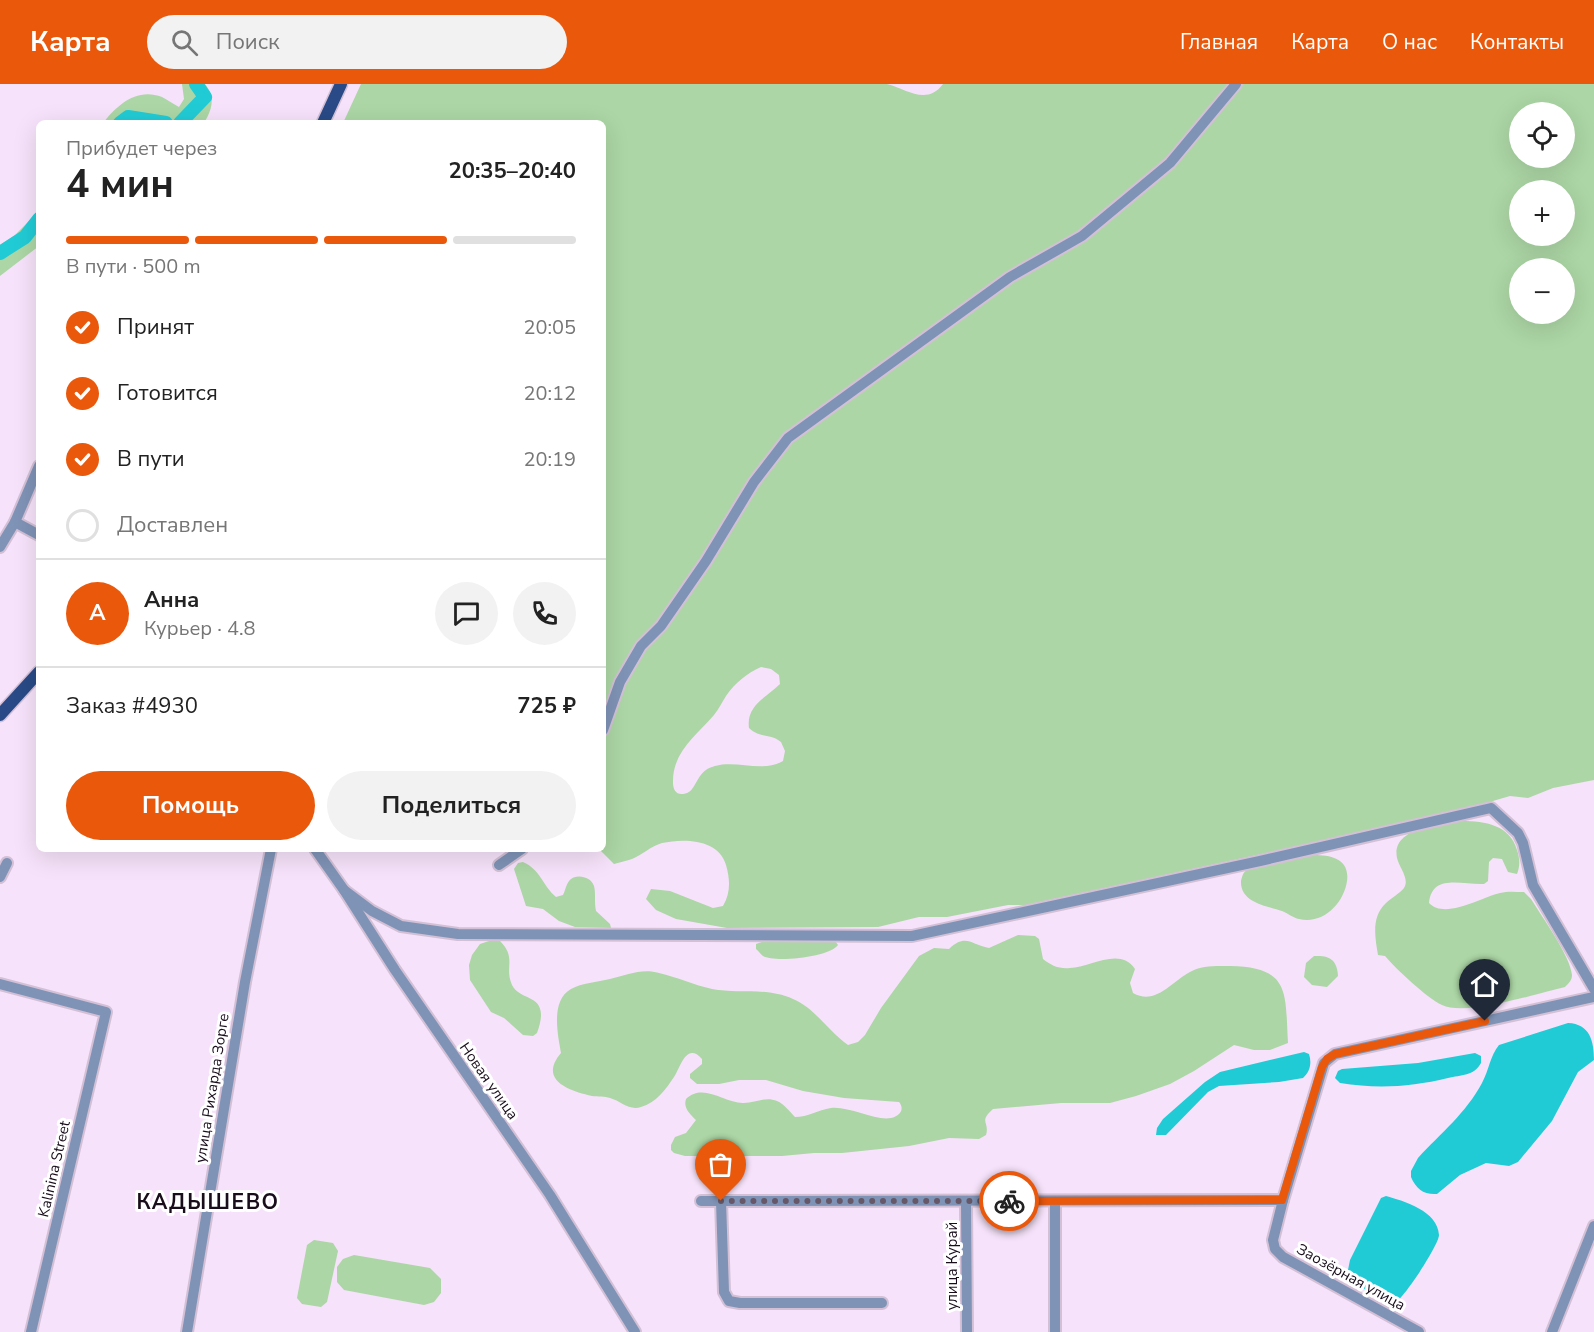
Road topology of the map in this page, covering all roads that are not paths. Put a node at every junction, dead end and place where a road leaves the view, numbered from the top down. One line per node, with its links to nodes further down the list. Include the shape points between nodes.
1 (341, 84): 3 (main road)
2 (1236, 84): 10 (street, via 1170,163 1082,236 1010,277 788,438 754,482 667,617 641,646 620,682)
3 (324, 120)
4 (36, 473): 5 (street)
5 (15, 522): 6 (street); 7 (street)
6 (36, 533)
7 (0, 547)
8 (36, 675): 9 (main road)
9 (0, 715)
10 (606, 722)
11 (270, 852): 29 (street, улица Рихарда Зорге, via 246,974)
12 (317, 852): 17 (street, Новая улица)
13 (518, 852): 15 (street)
14 (7, 863): 16 (street)
15 (499, 865)
16 (0, 877)
17 (344, 890): 19 (street, via 400,926 458,934 912,936 1491,808 1524,843 1533,885); 30 (street, Новая улица, via 550,1195)
18 (0, 984): 28 (street, Kalinina Street, via 106,1012)
19 (1594, 989)
20 (1594, 997): 21 (street, Заозёрная улица, via 1331,1056 1322,1067)
21 (1282, 1200): 25 (street); 33 (street, Заозёрная улица, via 1273,1240 1278,1253)
22 (701, 1201): 23 (street)
23 (721, 1201): 24 (street); 27 (street, via 724,1292 729,1301)
24 (966, 1201): 25 (street); 31 (street, улица Курай)
25 (1055, 1201): 32 (street)
26 (1594, 1226): 34 (street)
27 (882, 1303)
28 (31, 1332)
29 (187, 1332)
30 (635, 1332)
31 (967, 1332)
32 (1055, 1332)
33 (1419, 1332)
34 (1552, 1332)

